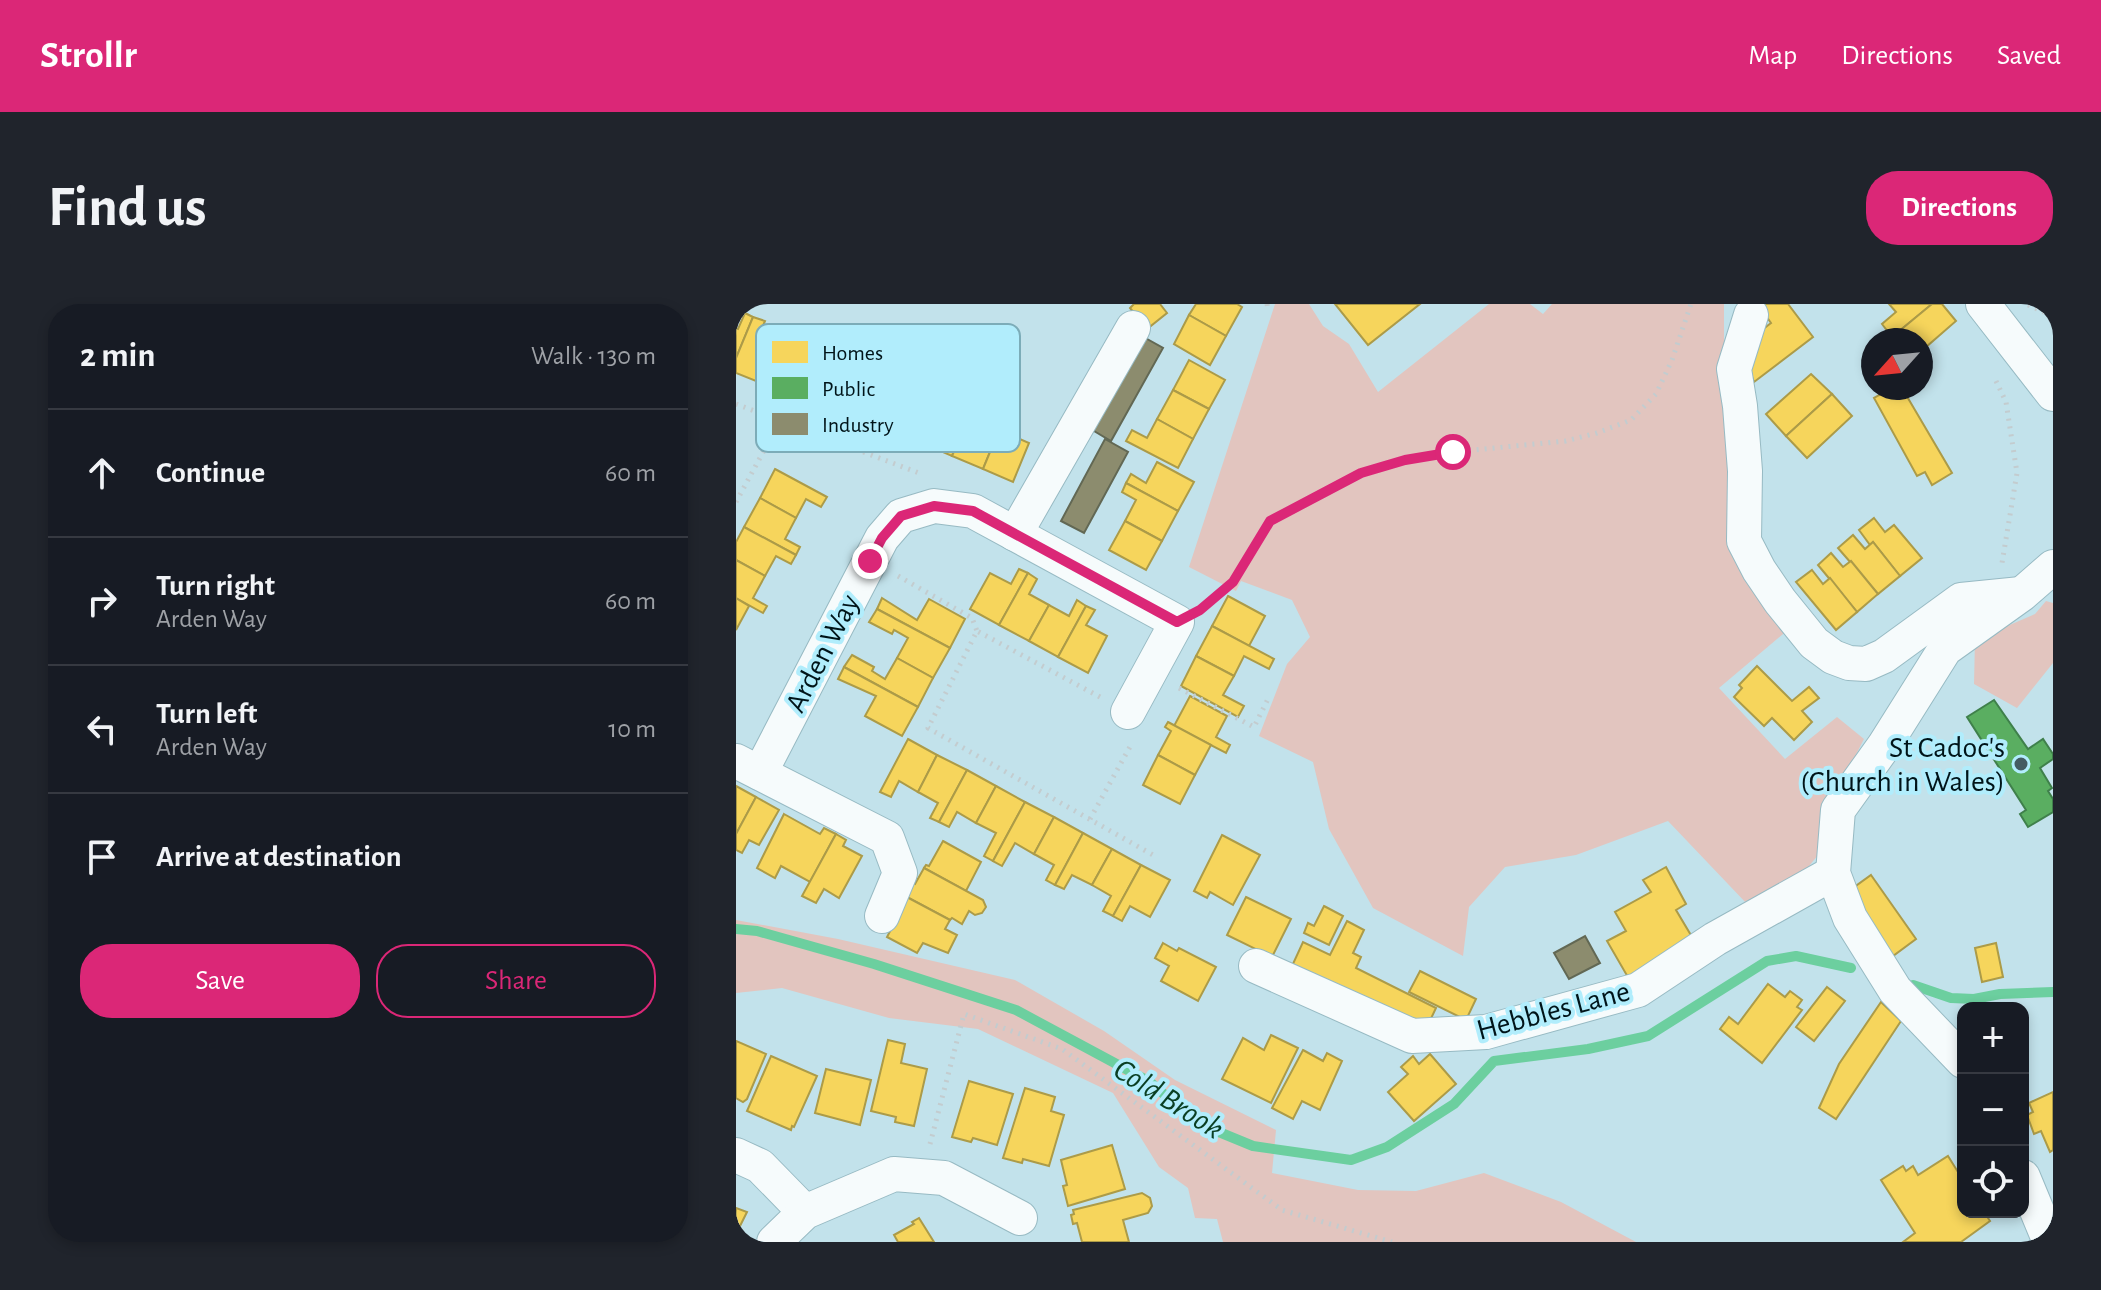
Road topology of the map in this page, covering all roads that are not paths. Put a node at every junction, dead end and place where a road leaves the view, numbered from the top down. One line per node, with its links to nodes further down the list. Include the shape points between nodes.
1 (1983, 304): 4 (street)
2 (1751, 315): 7 (street, via 1734,369 1745,471 1744,541 1780,601 1814,643 1833,657 1866,664 1961,600)
3 (1133, 328): 5 (street)
4 (2053, 394)
5 (1015, 534): 8 (street, Arden Way, via 1177,622); 9 (street, Arden Way, via 973,511 934,506 901,516 882,538)
6 (2053, 567): 7 (street)
7 (2022, 594): 10 (street, via 1945,649 1838,810)
8 (1128, 712)
9 (748, 767): 11 (street, via 887,838 900,873)
10 (1833, 873): 12 (street, Hebbles Lane, via 1715,939 1638,990 1486,1032 1412,1036); 13 (street, via 1850,918 1895,990)
11 (882, 916)
12 (1256, 966)
13 (1957, 1055)
14 (736, 1155): 16 (street, via 760,1166)
15 (2029, 1187): 18 (street)
16 (805, 1212): 17 (street, via 894,1174 944,1178); 19 (street)
17 (1020, 1218)
18 (2048, 1220)
19 (774, 1242)

